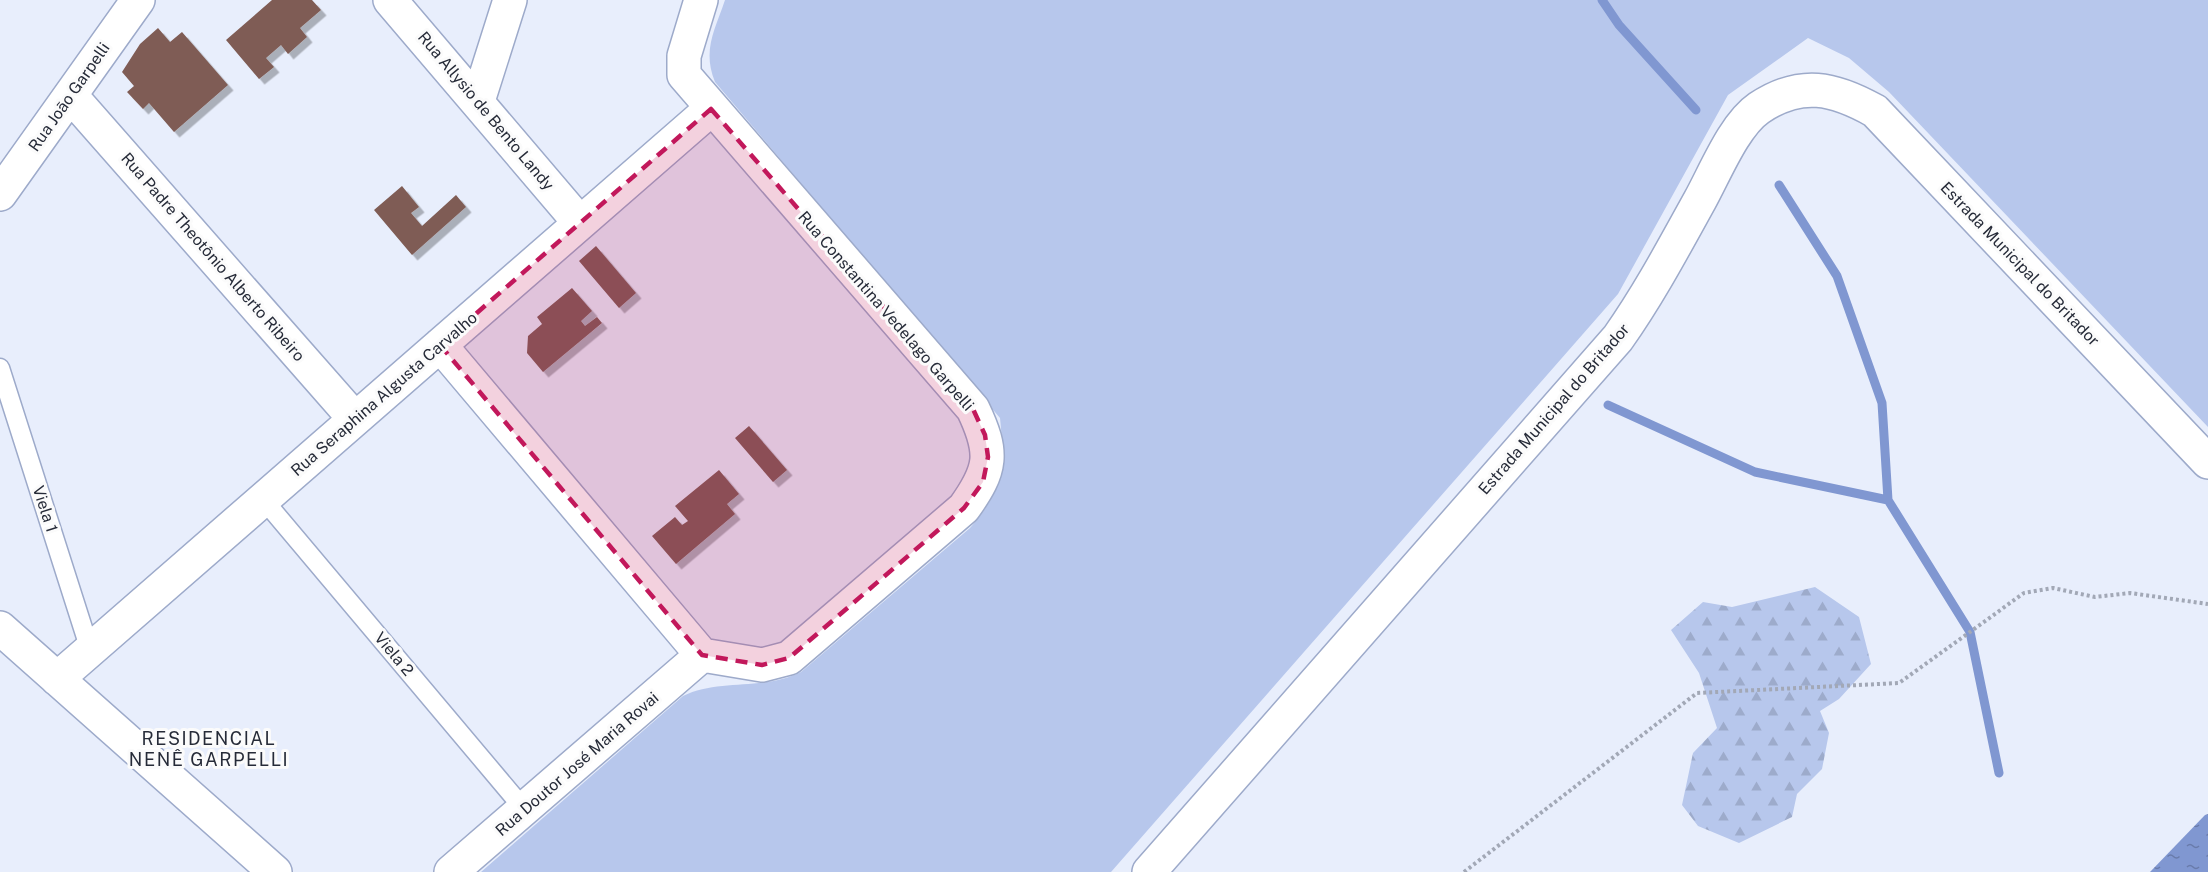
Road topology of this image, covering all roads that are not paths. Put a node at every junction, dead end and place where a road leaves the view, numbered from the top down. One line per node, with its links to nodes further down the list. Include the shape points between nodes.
1 (138, 0): 5 (street, Rua João Garpelli)
2 (390, 0): 6 (street, Rua Allysio de Bento Landy)
3 (510, 0): 6 (street)
4 (701, 0): 7 (street, Rua Constantina Vedelago Garpelli, via 684,56 684,75)
5 (71, 96): 8 (street, Rua João Garpelli); 12 (street, Rua Padre Theotônio Alberto Ribeiro)
6 (478, 101): 9 (street, Rua Allysio de Bento Landy)
7 (711, 109): 9 (street, Rua Seraphina Algusta Carvalho); 17 (street, Rua Constantina Vedelago Garpelli, via 973,409 985,435 988,457 983,482 964,508 789,658 762,665)
8 (0, 194)
9 (580, 223): 10 (street, Rua Seraphina Algusta Carvalho)
10 (440, 345): 12 (street, Rua Seraphina Algusta Carvalho); 17 (street)
11 (0, 368): 16 (lane, Viela 1)
12 (355, 419): 14 (street, Rua Seraphina Algusta Carvalho)
13 (2208, 462): 22 (street, Estrada Municipal do Britador, via 1875,111 1847,95 1809,88 1782,96 1758,109 1736,134 1647,297 1618,338)
14 (263, 499): 16 (street, Rua Seraphina Algusta Carvalho); 19 (lane, Viela 2)
15 (0, 628): 18 (street)
16 (90, 650): 18 (street, Rua Seraphina Algusta Carvalho)
17 (702, 655): 19 (street, Rua Doutor José Maria Rovai)
18 (57, 679): 20 (street)
19 (524, 809): 21 (street, Rua Doutor José Maria Rovai)
20 (275, 872)
21 (451, 872)
22 (1149, 872)

